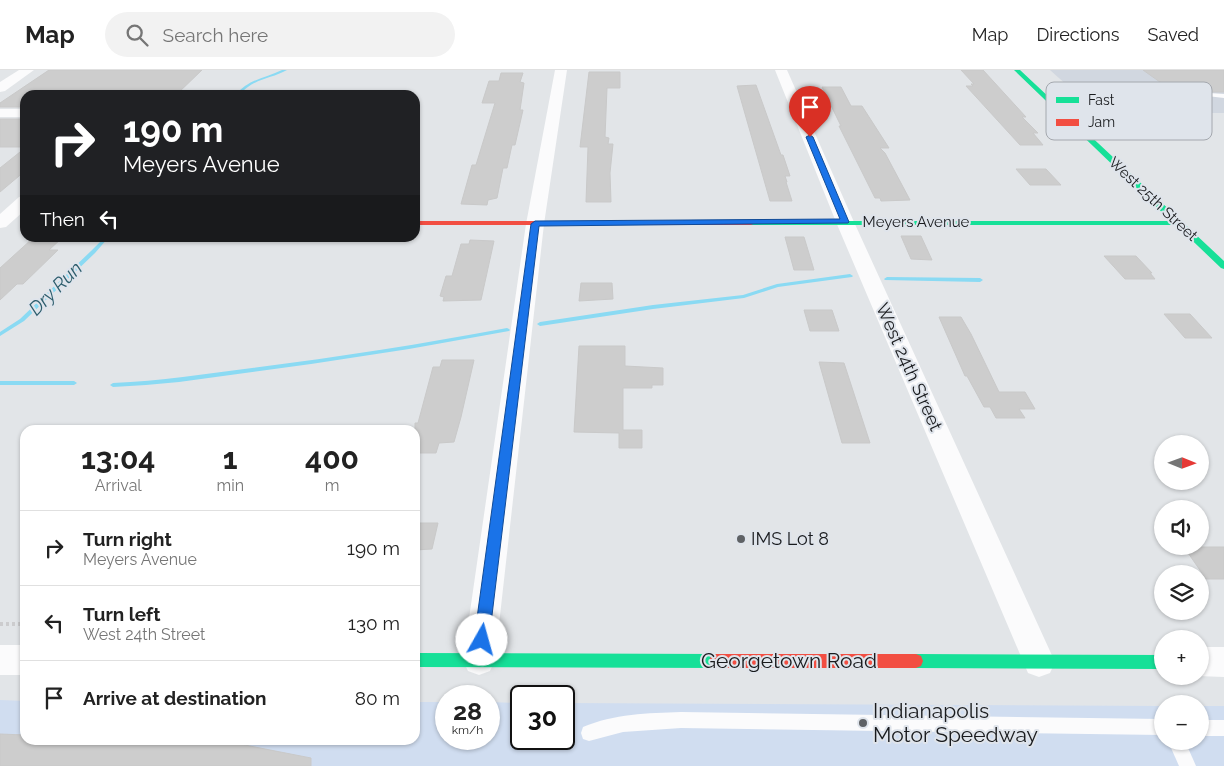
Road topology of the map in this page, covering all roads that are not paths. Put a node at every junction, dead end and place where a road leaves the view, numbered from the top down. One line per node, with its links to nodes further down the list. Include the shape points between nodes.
1 (28, 70): 5 (street)
2 (561, 70): 15 (street)
3 (781, 70): 11 (street, West 24th Street)
4 (1017, 70): 6 (street, West 25th Street)
5 (0, 88)
6 (1046, 98)
7 (0, 113): 8 (street)
8 (20, 113)
9 (1091, 140): 13 (street, West 25th Street)
10 (20, 205): 12 (street)
11 (845, 222): 13 (street, Meyers Avenue); 15 (street, Meyers Avenue); 21 (street, West 24th Street)
12 (0, 223)
13 (1178, 223): 16 (street, West 25th Street)
14 (420, 224): 15 (street, Meyers Avenue)
15 (535, 224): 20 (street)
16 (1224, 266)
17 (0, 660): 18 (street)
18 (20, 660)
19 (420, 660): 20 (street, Georgetown Road)
20 (479, 660): 21 (street, Georgetown Road)
21 (1039, 662): 22 (street, Georgetown Road)
22 (1154, 662)
23 (1209, 662): 24 (street)
24 (1224, 662)
25 (1154, 727): 28 (lane, via 680,720 611,725)
26 (1209, 728): 27 (lane)
27 (1224, 728)
28 (589, 733)
29 (1180, 750): 30 (lane)
30 (1188, 766)

